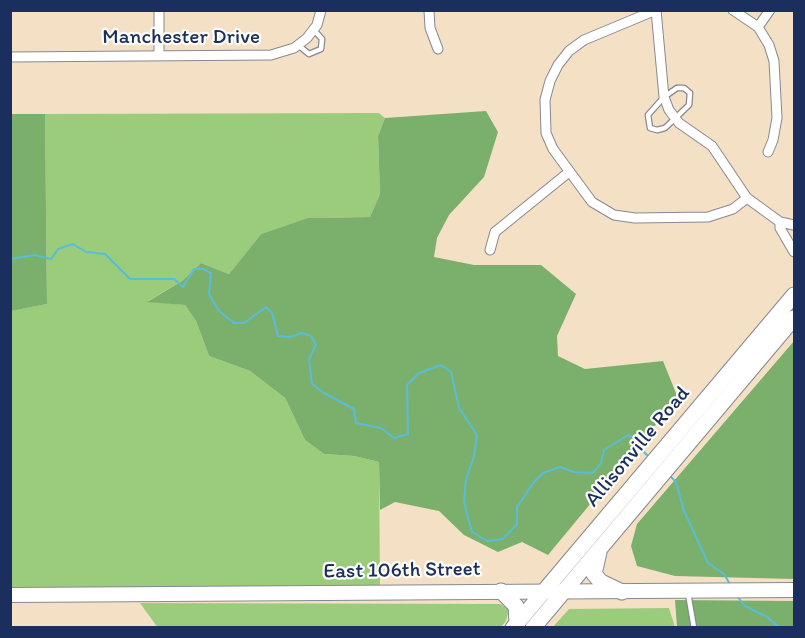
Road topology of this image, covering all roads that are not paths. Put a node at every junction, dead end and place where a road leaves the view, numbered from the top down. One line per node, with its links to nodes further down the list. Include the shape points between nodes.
1 (159, 10): 11 (street)
2 (321, 10): 8 (street)
3 (429, 10): 10 (street, via 430,28)
4 (656, 10): 13 (street); 16 (street, via 584,40 558,65 547,90 544,117 553,149)
5 (733, 10): 7 (street)
6 (770, 10): 7 (street)
7 (758, 27): 15 (street, via 769,45 776,72 776,130)
8 (314, 30): 9 (street); 9 (lane, Manchester Drive, via 322,39 321,49 309,54)
9 (298, 45): 11 (street, Manchester Drive, via 271,55)
10 (438, 49)
11 (159, 55): 12 (street, Manchester Drive)
12 (10, 57)
13 (664, 97): 14 (street); 14 (lane, via 677,88 690,93 689,105); 14 (lane, via 648,115 650,128 661,130)
14 (675, 118): 17 (street, via 712,146)
15 (768, 152)
16 (569, 172): 17 (street, via 592,202 604,211 624,217 715,216); 20 (street, via 495,232)
17 (747, 198): 18 (street)
18 (780, 222): 19 (street); 21 (street)
19 (795, 225)
20 (489, 250)
21 (795, 252)
22 (795, 295): 24 (main road, Allisonville Road)
23 (795, 318): 24 (main road, Allisonville Road)
24 (674, 449): 25 (main road, Allisonville Road)
25 (647, 481): 26 (main road, Allisonville Road); 27 (main road, Allisonville Road)
26 (599, 550): 30 (main road, Allisonville Road); 32 (main road, via 594,574)
27 (545, 590): 29 (street, East 106th Street); 30 (street, East 106th Street); 34 (main road, Allisonville Road)
28 (795, 590): 31 (street, East 106th Street)
29 (501, 591): 33 (street, East 106th Street); 34 (main road, via 516,606)
30 (564, 591): 32 (street, East 106th Street); 35 (main road, Allisonville Road)
31 (688, 591): 32 (street, East 106th Street); 36 (lane)
32 (622, 592)
33 (10, 596)
34 (515, 625)
35 (533, 627)
36 (694, 627)

